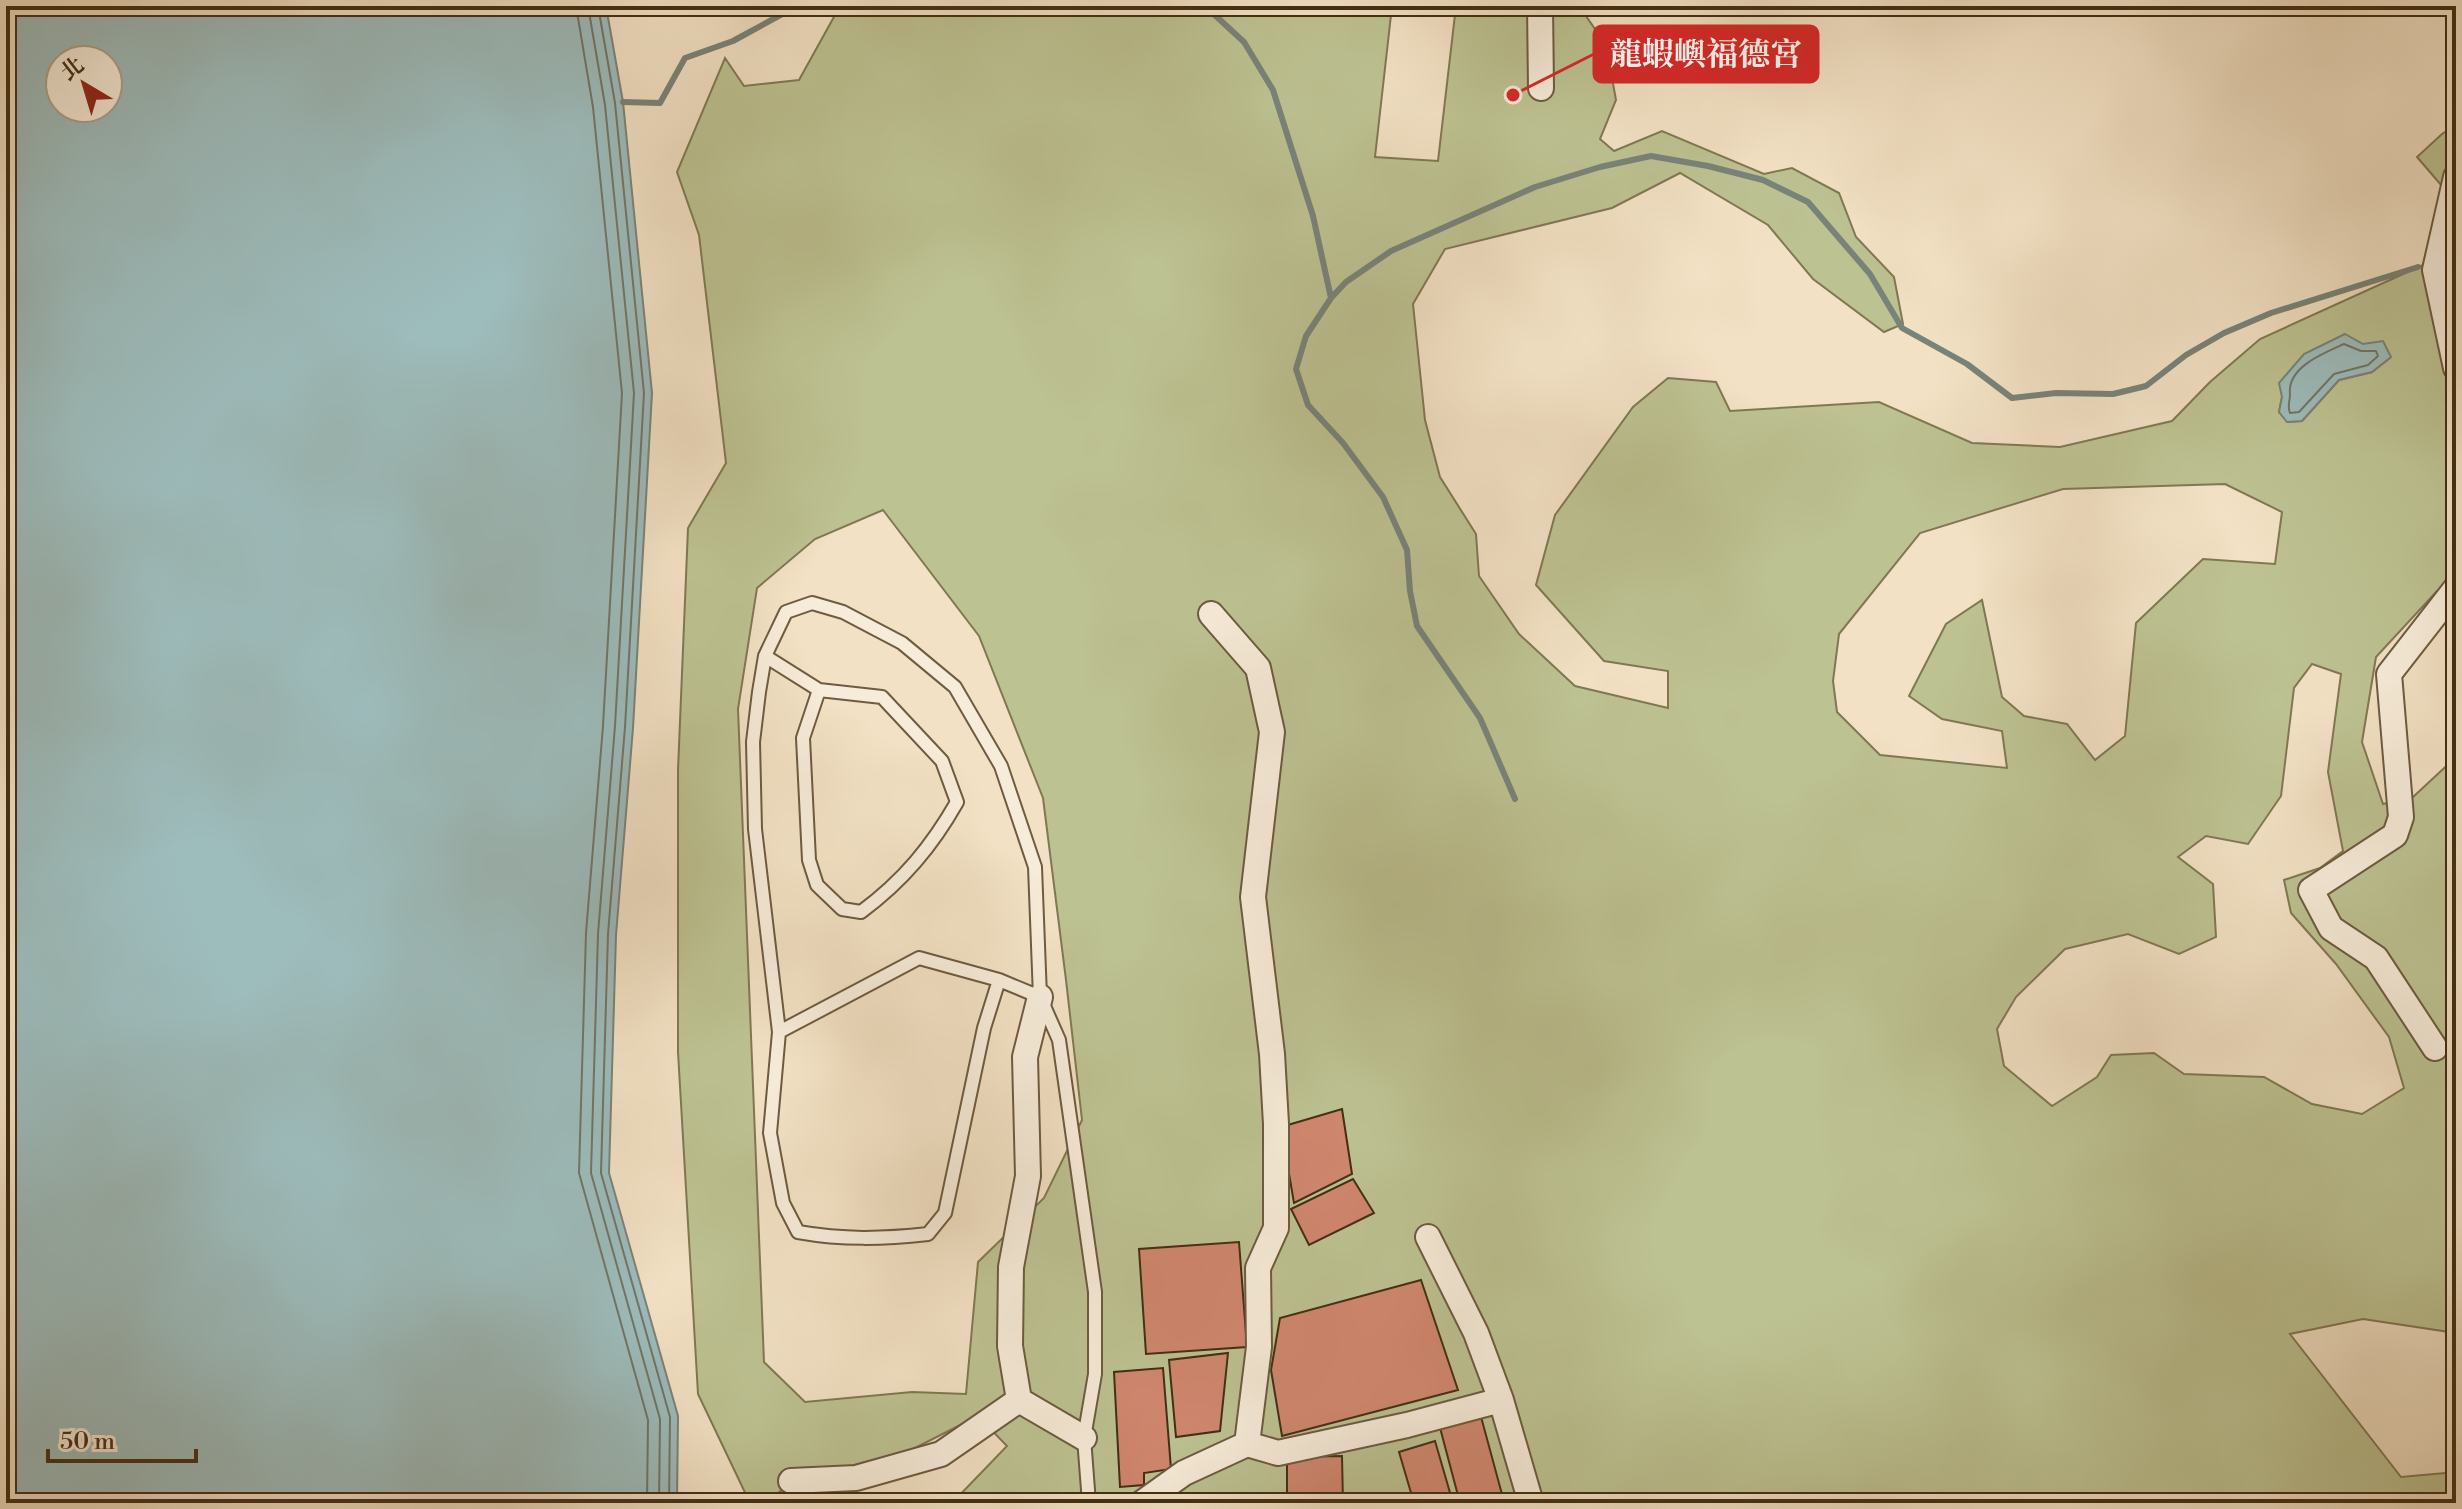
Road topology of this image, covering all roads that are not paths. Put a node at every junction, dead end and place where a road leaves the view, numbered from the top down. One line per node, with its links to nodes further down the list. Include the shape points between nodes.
1 (1540, 6): 2 (street)
2 (1541, 88)
3 (2456, 177): 4 (street, via 2435,270)
4 (2456, 368)
5 (2456, 588): 12 (street, via 2389,674 2401,817 2395,835 2311,890 2331,928 2376,958)
6 (1211, 614): 17 (street, via 1258,668 1272,732 1253,897 1273,1068 1276,1228 1258,1268 1259,1347)
7 (765, 656): 8 (lane); 10 (lane, via 786,612 812,603 843,612 902,643 955,687 1001,766 1035,867); 11 (lane, via 753,742 755,829)
8 (819, 690): 8 (lane, via 803,738 809,860 817,885 842,909 861,912 892,889 939,834 957,802 942,761 882,697)
9 (999, 980): 10 (lane); 11 (lane, via 919,958); 11 (lane, via 945,1213 928,1234 875,1240 798,1232 783,1203 770,1133)
10 (1040, 997): 14 (street, via 1025,1057 1028,1176 1011,1267 1010,1346); 16 (lane, via 1059,1040 1095,1292 1095,1374)
11 (779, 1032)
12 (2435, 1048)
13 (1428, 1237): 15 (street, via 1476,1333)
14 (1019, 1400): 16 (street); 18 (street, via 941,1454 856,1478)
15 (1501, 1400): 17 (street, via 1278,1453); 21 (street)
16 (1084, 1438): 19 (lane)
17 (1247, 1444): 20 (street, via 1184,1473)
18 (791, 1481)
19 (1089, 1503)
20 (1142, 1503)
21 (1531, 1503)

